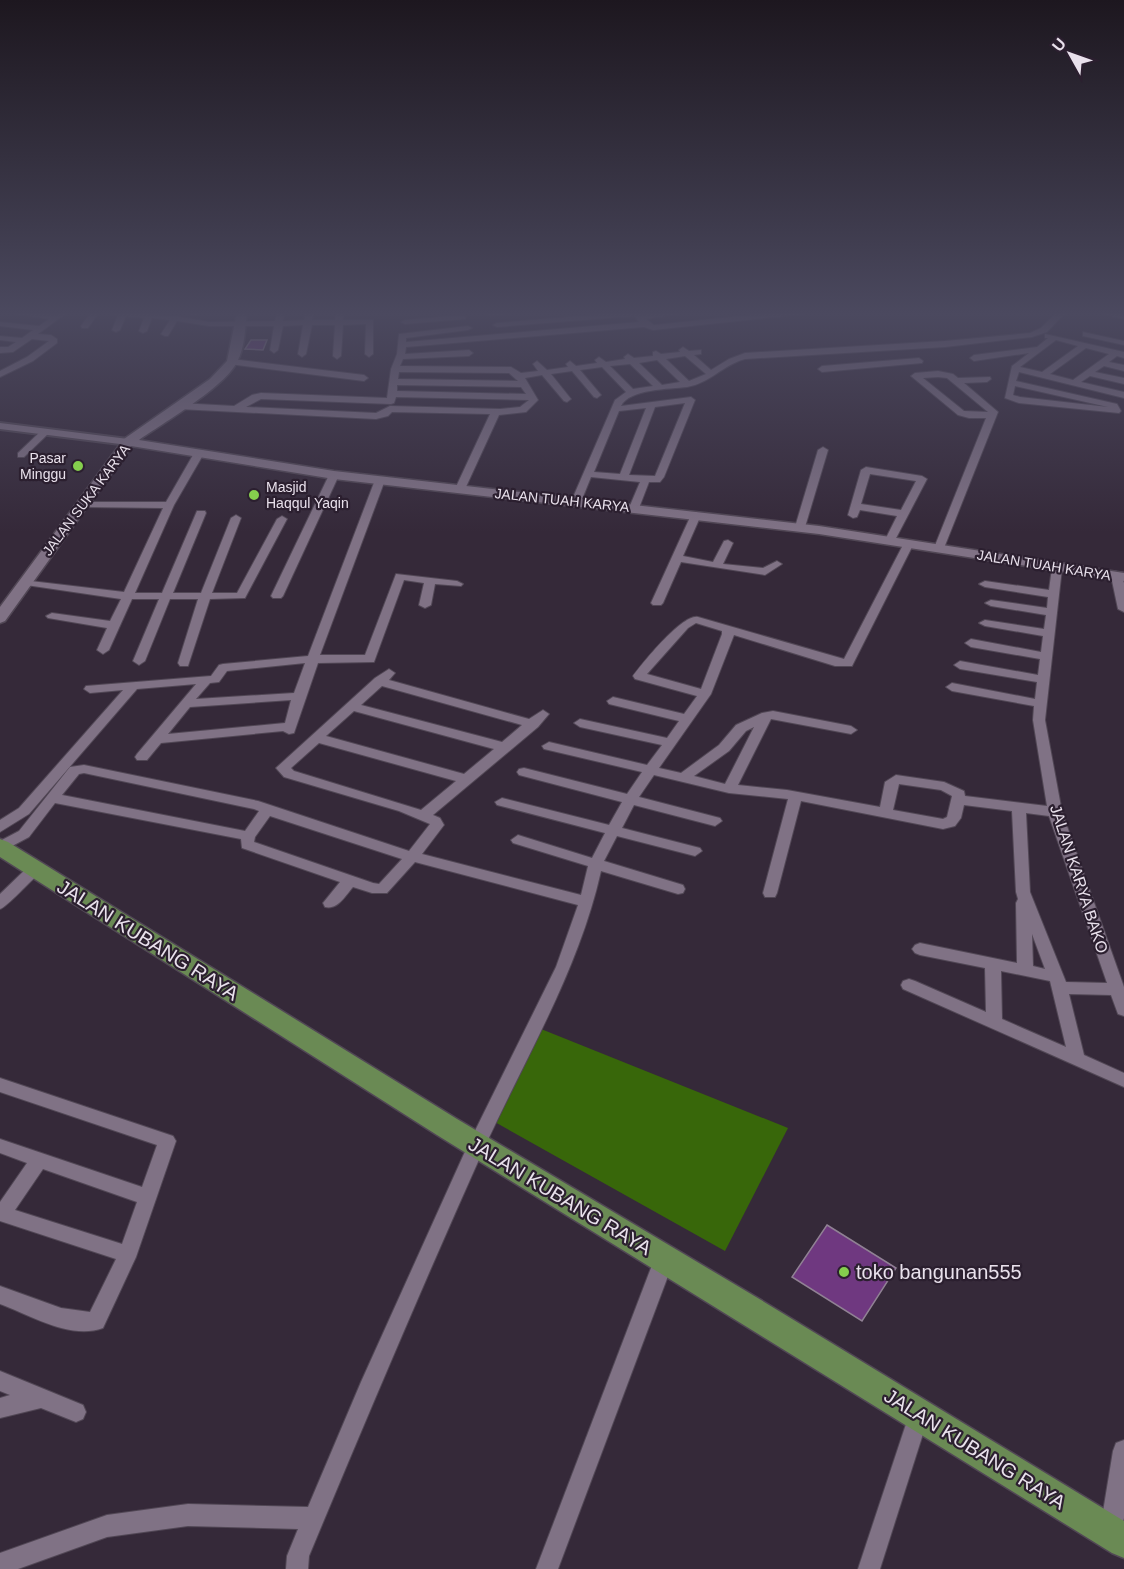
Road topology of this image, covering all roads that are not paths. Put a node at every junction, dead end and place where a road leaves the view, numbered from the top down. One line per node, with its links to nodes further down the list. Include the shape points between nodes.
1 (208, 385): 30 (main road, JALAN SUKA KARYA)
2 (278, 385): 23 (street)
3 (393, 385): 27 (street)
4 (465, 385): 24 (street)
5 (525, 385): 25 (street)
6 (555, 385): 26 (street)
7 (589, 385): 21 (street)
8 (624, 385): 18 (street)
9 (657, 385): 17 (street)
10 (679, 385): 17 (street)
11 (926, 385): 36 (street, via 961,413)
12 (961, 385): 36 (street, via 992,410)
13 (1011, 385): 29 (street, via 1007,394 1010,398)
14 (1022, 385): 20 (street)
15 (1086, 385): 19 (street)
16 (1120, 385): 19 (street)
17 (660, 388): 18 (street)
18 (631, 392): 33 (street, via 619,400)
19 (1111, 392): 22 (street)
20 (1059, 393): 29 (street); 31 (street)
21 (597, 395)
22 (1124, 395)
23 (267, 396): 27 (street); 32 (street, via 255,397)
24 (463, 396): 25 (street); 27 (street); 34 (street)
25 (534, 398): 35 (street, via 523,410)
26 (567, 399)
27 (391, 401): 32 (street, via 385,414 376,416); 34 (street)
28 (652, 404): 33 (street); 45 (street); 47 (street, via 691,400 659,477)
29 (1056, 404): 31 (street, via 1111,412)
30 (179, 405): 32 (street); 39 (main road, JALAN SUKA KARYA)
31 (1119, 408)
32 (236, 409)
33 (615, 409): 43 (street)
34 (458, 411): 35 (street)
35 (495, 412): 48 (street)
36 (992, 415): 62 (street)
37 (0, 426): 38 (street, JALAN TUAH KARYA)
38 (45, 432): 39 (street, JALAN TUAH KARYA); 41 (street)
39 (128, 442): 42 (main road, JALAN TUAH KARYA); 50 (main road, JALAN SUKA KARYA)
40 (823, 450): 58 (street)
41 (21, 455)
42 (198, 455): 44 (main road, JALAN TUAH KARYA); 51 (street)
43 (588, 474): 45 (street); 49 (street)
44 (334, 476): 46 (main road, JALAN TUAH KARYA); 75 (street)
45 (623, 478): 47 (street)
46 (380, 480): 48 (main road, JALAN TUAH KARYA); 91 (street)
47 (645, 481): 52 (street)
48 (460, 489): 49 (main road, JALAN TUAH KARYA)
49 (576, 502): 52 (main road, JALAN TUAH KARYA)
50 (82, 504): 51 (street); 69 (main road, JALAN SUKA KARYA)
51 (169, 505): 73 (street)
52 (634, 508): 55 (main road, JALAN TUAH KARYA)
53 (201, 513): 76 (street)
54 (905, 514): 54 (street, via 855,511 866,470 915,476 923,481); 59 (street)
55 (696, 515): 58 (main road, JALAN TUAH KARYA); 63 (street)
56 (236, 518): 74 (street)
57 (282, 519): 74 (street, via 243,595)
58 (800, 527): 59 (main road, JALAN TUAH KARYA)
59 (890, 540): 61 (main road, JALAN TUAH KARYA)
60 (728, 543): 65 (street)
61 (909, 543): 62 (main road, JALAN TUAH KARYA); 86 (street, via 848,663)
62 (939, 548): 66 (main road, JALAN TUAH KARYA)
63 (677, 558): 65 (street); 77 (street)
64 (777, 564): 65 (street, via 765,572)
65 (716, 566)
66 (1057, 568): 67 (main road, JALAN TUAH KARYA); 72 (street, JALAN KARYA BAKO)
67 (1120, 577): 80 (street)
68 (430, 580): 70 (street); 79 (street); 91 (street, via 400,576 370,659)
69 (26, 582): 73 (street); 83 (main road, JALAN SUKA KARYA)
70 (457, 584)
71 (985, 584): 72 (street)
72 (1053, 594): 81 (street, JALAN KARYA BAKO)
73 (127, 596): 76 (street); 85 (street)
74 (206, 596): 76 (street); 93 (street)
75 (277, 596)
76 (167, 598): 92 (street)
77 (657, 603)
78 (991, 603): 81 (street)
79 (425, 605)
80 (1124, 609)
81 (1050, 612): 87 (street, JALAN KARYA BAKO)
82 (52, 616): 85 (street)
83 (0, 618)
84 (985, 623): 87 (street)
85 (114, 625): 89 (street)
86 (727, 629): 100 (street); 100 (street, via 690,620 639,676)
87 (1047, 633): 90 (street, JALAN KARYA BAKO)
88 (971, 643): 90 (street)
89 (103, 650)
90 (1046, 656): 95 (street, JALAN KARYA BAKO)
91 (312, 659): 96 (street, via 223,668 215,679); 101 (street)
92 (139, 661)
93 (184, 663)
94 (960, 665): 95 (street)
95 (1042, 679): 104 (street, JALAN KARYA BAKO)
96 (206, 680): 97 (street); 103 (street)
97 (134, 685): 99 (street); 134 (street, via 24,811)
98 (952, 687): 104 (street)
99 (90, 689)
100 (705, 694): 108 (street)
101 (299, 696): 103 (street); 113 (street, via 289,728)
102 (613, 701): 108 (street)
103 (186, 704): 113 (street)
104 (1042, 704): 130 (street, JALAN KARYA BAKO, via 1039,720)
105 (351, 706): 110 (street, via 384,677); 112 (street); 116 (street)
106 (543, 714): 110 (street)
107 (764, 718): 111 (street, via 773,715); 121 (street, via 741,728 724,748); 122 (street)
108 (688, 719): 114 (street)
109 (580, 723): 114 (street)
110 (533, 724): 116 (street)
111 (851, 730)
112 (317, 738): 120 (street); 132 (street, via 285,765 285,771)
113 (158, 739): 117 (street)
114 (671, 743): 119 (street)
115 (549, 746): 119 (street)
116 (504, 747): 120 (street)
117 (142, 758)
118 (524, 772): 125 (street)
119 (651, 772): 121 (street); 125 (street)
120 (465, 779): 132 (street)
121 (682, 779): 122 (street)
122 (729, 789): 123 (street)
123 (796, 796): 131 (street); 146 (street)
124 (52, 798): 129 (street, via 75,770 84,769); 136 (street); 138 (street, via 24,834)
125 (630, 799): 133 (street); 135 (street)
126 (959, 800): 128 (street); 131 (street, via 954,818 947,824); 131 (street, via 952,789 896,779)
127 (502, 802): 135 (street)
128 (1019, 808): 130 (street); 145 (street)
129 (267, 810): 136 (street); 140 (street)
130 (1055, 812): 155 (street, JALAN KARYA BAKO)
131 (886, 813)
132 (424, 815): 140 (street, via 437,825)
133 (715, 821)
134 (0, 826)
135 (614, 830): 139 (street); 141 (street)
136 (248, 836): 143 (street, via 247,845)
137 (518, 840): 141 (street)
138 (0, 847): 142 (highway, JALAN KUBANG RAYA)
139 (695, 851)
140 (410, 856): 143 (street, via 382,889); 147 (street)
141 (596, 863): 144 (street); 147 (street)
142 (35, 869): 149 (street); 160 (highway, JALAN KUBANG RAYA)
143 (351, 880): 148 (street)
144 (678, 889)
145 (1023, 892): 152 (street); 153 (street)
146 (770, 893)
147 (587, 902): 160 (street, via 564,967)
148 (330, 903)
149 (0, 904)
150 (920, 949): 151 (street)
151 (993, 964): 152 (street); 156 (street)
152 (1024, 970): 153 (street)
153 (1059, 982): 155 (street); 157 (street)
154 (909, 985): 156 (street)
155 (1121, 1001)
156 (994, 1021): 157 (street)
157 (1077, 1059): 158 (street)
158 (1124, 1080)
159 (0, 1085): 163 (street, via 167,1141)
160 (477, 1145): 166 (highway, JALAN KUBANG RAYA); 174 (street)
161 (0, 1146): 162 (street)
162 (39, 1160): 163 (street); 164 (street)
163 (147, 1197): 165 (street)
164 (1, 1214): 165 (street)
165 (126, 1254): 167 (street, via 96,1321 71,1321)
166 (664, 1260): 172 (highway, JALAN KUBANG RAYA); 178 (street)
167 (0, 1295)
168 (0, 1381): 169 (street)
169 (40, 1398): 170 (street); 171 (street)
170 (0, 1408)
171 (76, 1413)
172 (919, 1415): 175 (highway, JALAN KUBANG RAYA); 179 (street)
173 (1123, 1464): 175 (street)
174 (314, 1518): 176 (street, via 188,1515 107,1526); 177 (street, via 298,1556)
175 (1117, 1537)
176 (0, 1564)
177 (297, 1569)
178 (547, 1569)
179 (870, 1569)

